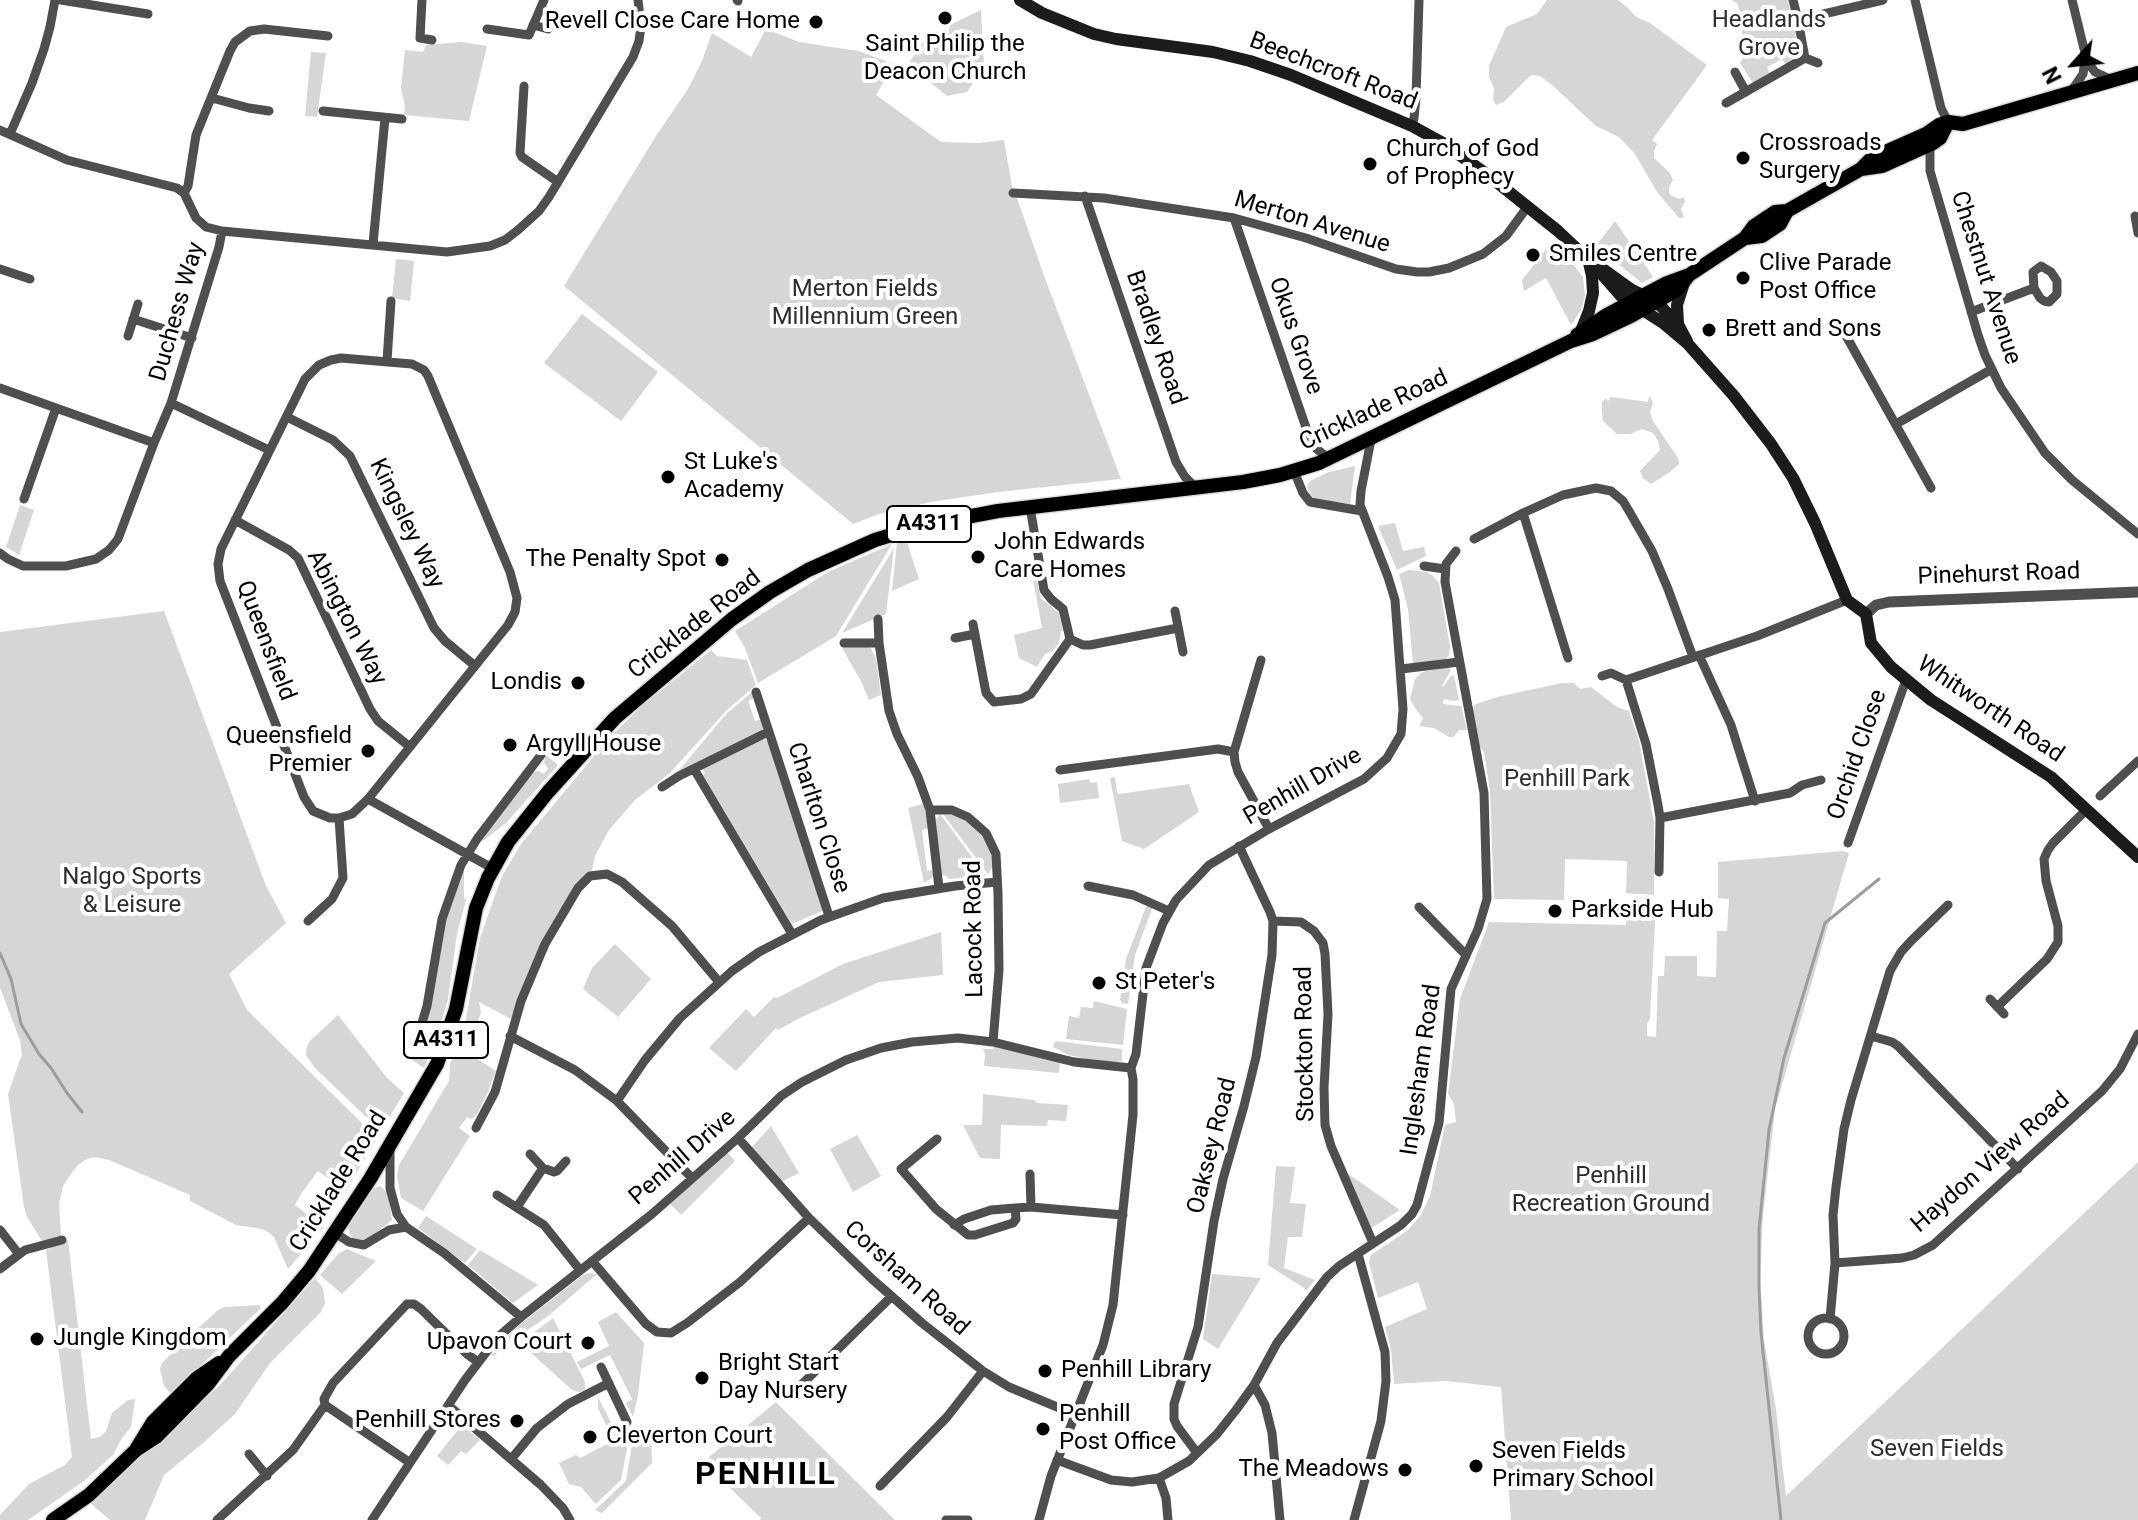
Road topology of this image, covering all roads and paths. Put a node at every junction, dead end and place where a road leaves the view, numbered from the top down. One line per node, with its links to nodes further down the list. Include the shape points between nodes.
1 (55, 0): 36 (street, via 32,83)
2 (61, 0): 12 (street)
3 (422, 0): 18 (street, via 420,38)
4 (544, 0): 14 (street)
5 (638, 0): 41 (street, via 641,26 633,57)
6 (1020, 0): 35 (main road, Beechcroft Road, via 1094,34 1250,61)
7 (1419, 0): 35 (street)
8 (1793, 0): 13 (street)
9 (1883, 0): 13 (street)
10 (1915, 0): 34 (street)
11 (2072, 0): 20 (street)
12 (148, 14)
13 (1798, 20): 19 (street)
14 (533, 25): 15 (street, via 529,35); 16 (street)
15 (487, 29)
16 (548, 29)
17 (328, 36): 28 (street, via 264,29 246,33 230,51)
18 (432, 40)
19 (1805, 58): 21 (street); 27 (street)
20 (2086, 58): 24 (street, via 2095,72); 26 (street)
21 (1818, 63)
22 (1735, 72): 27 (street)
23 (2138, 73): 24 (main road, Cricklade Road / A4311)
24 (2112, 80): 26 (main road, Cricklade Road / A4311)
25 (524, 86): 41 (street, via 520,153)
26 (2071, 91): 34 (main road, Cricklade Road / A4311, via 1960,125)
27 (1746, 92): 29 (street)
28 (212, 98): 30 (street); 42 (street, via 196,135)
29 (1726, 103)
30 (269, 111)
31 (323, 111): 32 (street)
32 (385, 118): 33 (street); 50 (street)
33 (402, 119)
34 (1948, 122): 37 (main road, Cricklade Road / A4311); 39 (main road, Cricklade Road / A4311, via 1872,158)
35 (1412, 126): 45 (main road, Beechcroft Road)
36 (5, 132): 42 (street, via 67,160)
37 (1930, 144): 38 (main road, Cricklade Road / A4311); 40 (street, Chestnut Avenue)
38 (1912, 152): 39 (main road, Cricklade Road / A4311); 40 (street, Chestnut Avenue)
39 (1861, 169): 53 (main road, Cricklade Road / A4311, via 1787,211 1780,224 1762,236 1745,238)
40 (1930, 171): 60 (street, Chestnut Avenue)
41 (558, 182): 50 (street, via 529,221 490,246 447,252)
42 (184, 193): 48 (street, via 200,222)
43 (1013, 193): 44 (street, Merton Avenue)
44 (1085, 196): 47 (street, Merton Avenue); 80 (street, Bradley Road, via 1176,462)
45 (1528, 206): 47 (street, Merton Avenue, via 1506,236 1483,254 1429,272 1396,269); 51 (main road, Beechcroft Road)
46 (2135, 216): 49 (street)
47 (1234, 218): 78 (street, Okus Grove, via 1312,445)
48 (222, 231): 50 (street); 66 (street, Duchess Way)
49 (2138, 233)
50 (373, 244)
51 (1590, 262): 56 (main road, Beechcroft Road); 59 (main road, Beechcroft Road); 65 (main road, via 1593,293)
52 (0, 269): 54 (street)
53 (1687, 278): 56 (main road, Cricklade Road / A4311, via 1667,283); 63 (main road, via 1677,310)
54 (30, 279)
55 (2034, 288): 60 (street)
56 (1652, 298): 59 (main road, Cricklade Road / A4311); 63 (main road)
57 (391, 301): 68 (street)
58 (138, 304): 61 (street)
59 (1636, 307): 65 (main road, Cricklade Road / A4311, via 1593,334); 67 (main road)
60 (1971, 312): 69 (street, Chestnut Avenue)
61 (133, 319): 64 (street); 66 (street)
62 (1840, 325): 74 (street)
63 (1679, 326): 67 (main road)
64 (128, 336)
65 (1576, 336): 75 (main road, Cricklade Road / A4311)
66 (192, 338): 71 (street, Duchess Way)
67 (1688, 344): 94 (main road, via 1780,458)
68 (387, 361): 73 (street, Queensfield, via 341,358 319,365 305,379); 108 (street, Queensfield, via 412,364 428,376 516,589 513,618)
69 (1992, 369): 74 (street); 87 (street, Chestnut Avenue, via 2045,453)
70 (0, 388): 72 (street)
71 (171, 403): 76 (street, Duchess Way); 77 (street, Duchess Way)
72 (56, 408): 76 (street); 82 (street)
73 (287, 417): 77 (street, Queensfield); 108 (street, Kingsley Way, via 333,440 350,456 434,628)
74 (1896, 424): 81 (street)
75 (1371, 440): 78 (main road, Cricklade Road / A4311); 84 (street, Penhill Drive)
76 (154, 443): 90 (street, Duchess Way, via 118,539 103,555 81,564 34,567 16,564)
77 (269, 450): 86 (street, Queensfield)
78 (1329, 459): 79 (main road, Cricklade Road / A4311)
79 (1294, 471): 80 (main road, Cricklade Road / A4311); 84 (street, via 1310,502)
80 (1196, 488): 83 (main road, Cricklade Road / A4311)
81 (1931, 488)
82 (24, 499)
83 (1030, 507): 100 (street, via 1044,590 1063,609); 135 (main road, Cricklade Road / A4311, via 943,520 886,536 808,570 754,602 615,718 531,811)
84 (1362, 511): 109 (street, Penhill Drive, via 1395,600)
85 (1523, 513): 88 (street); 104 (street, via 1574,491 1604,488 1616,494 1652,551); 105 (street)
86 (235, 520): 115 (street, Abington Way, via 298,558 373,715); 128 (street, Queensfield, via 219,558 220,581 304,797 313,811)
87 (2138, 534)
88 (1474, 539)
89 (1456, 551): 92 (street)
90 (0, 553)
91 (1424, 566): 92 (street)
92 (1445, 569): 107 (street, Inglesham Road)
93 (2138, 592): 96 (street, Pinehurst Road, via 1886,602)
94 (1847, 600): 96 (main road); 104 (street)
95 (1175, 611): 98 (street)
96 (1866, 614): 112 (main road, Whitworth Road, via 1871,643)
97 (878, 619): 102 (street)
98 (1178, 628): 100 (street, via 1090,645); 103 (street)
99 (955, 638): 100 (street, via 974,629 986,693 998,702 1031,694)
100 (1070, 639)
101 (844, 643): 102 (street)
102 (879, 643): 127 (street, via 893,723)
103 (1183, 652)
104 (1696, 656): 111 (street); 125 (street, via 1731,725)
105 (1568, 658)
106 (1261, 660): 116 (street)
107 (1459, 662): 109 (street); 147 (street, Inglesham Road, via 1482,777 1487,857 1487,899)
108 (474, 665): 115 (street, Queensfield)
109 (1401, 669): 130 (street, Penhill Drive, via 1402,727 1387,758 1357,784)
110 (1602, 676): 111 (street, via 1611,673)
111 (1626, 680): 129 (street, via 1646,744)
112 (1906, 680): 126 (main road, Whitworth Road, via 2036,766); 131 (street, Orchid Close)
113 (756, 692): 114 (street, Charlton Close)
114 (768, 732): 119 (street, Charlton Close); 143 (street, Charlton Close)
115 (410, 747): 124 (street, Queensfield)
116 (1234, 752): 120 (street, via 1218,749); 130 (street, via 1238,772)
117 (2138, 761): 123 (street)
118 (540, 762): 133 (street)
119 (694, 769): 122 (street, Charlton Close); 146 (street)
120 (1060, 770)
121 (1821, 780): 125 (street)
122 (662, 787)
123 (2100, 796)
124 (368, 799): 128 (street, Queensfield); 133 (street)
125 (1755, 801): 129 (street)
126 (2087, 809): 134 (main road, Whitworth Road); 149 (street, via 2044,859 2058,942)
127 (930, 810): 137 (street, Lacock Road, via 961,813 982,829 996,854); 139 (street)
128 (339, 818): 144 (street, via 343,878 332,899)
129 (1660, 818): 136 (street)
130 (1269, 829): 132 (street, Penhill Drive)
131 (1848, 843)
132 (1239, 846): 142 (street, Penhill Drive, via 1199,873); 145 (street, Oaksey Road)
133 (467, 854): 135 (street); 154 (street, via 442,919)
134 (2138, 857)
135 (492, 868): 160 (main road, Cricklade Road / A4311, via 472,923 443,1050)
136 (1659, 872)
137 (997, 882): 139 (street); 153 (street, Lacock Road, via 999,970)
138 (1088, 886): 142 (street, via 1133,895)
139 (939, 888): 143 (street, via 883,898)
140 (1948, 905): 152 (street, via 1895,962)
141 (1419, 907): 147 (street)
142 (1169, 911): 155 (street, Penhill Drive, via 1146,968)
143 (829, 916): 146 (street)
144 (308, 921)
145 (1273, 921): 180 (street, Stockton Road, via 1301,922 1323,943 1328,1014 1325,1125); 200 (street, Oaksey Road, via 1259,1044 1223,1179 1198,1327 1174,1404 1177,1426)
146 (792, 934): 148 (street)
147 (1466, 955): 180 (street, Inglesham Road, via 1451,989 1442,1102 1423,1187 1407,1220)
148 (719, 982): 151 (street, via 672,926 622,882 596,874 583,881 563,910); 156 (street, via 669,1031)
149 (1997, 1007)
150 (2138, 1034): 164 (street, Haydon View Road, via 2102,1091)
151 (510, 1036): 156 (street, via 575,1070); 157 (street, via 495,1092)
152 (1871, 1036): 164 (street, via 1898,1046); 184 (street, via 1839,1159)
153 (993, 1042): 155 (street, Penhill Drive, via 1074,1062); 158 (street, Penhill Drive, via 929,1040 862,1053 790,1089)
154 (415, 1049)
155 (1131, 1068): 173 (street, Penhill Drive, via 1133,1115)
156 (617, 1101): 166 (street)
157 (476, 1128)
158 (738, 1138): 166 (street, Penhill Drive); 174 (street, Corsham Road)
159 (937, 1139): 175 (street, via 901,1169)
160 (390, 1146): 167 (main road, Cricklade Road / A4311); 168 (street)
161 (530, 1154): 163 (street)
162 (566, 1161): 163 (street, via 554,1172)
163 (543, 1168): 170 (street)
164 (2018, 1169): 184 (street, Haydon View Road, via 1924,1250 1889,1260)
165 (1030, 1174): 171 (street)
166 (692, 1178): 183 (street, Penhill Drive)
167 (370, 1179): 168 (street); 178 (main road, Cricklade Road / A4311)
168 (390, 1188): 176 (street)
169 (497, 1195): 170 (street)
170 (517, 1207): 186 (street, via 544,1225)
171 (1031, 1207): 172 (street); 173 (street)
172 (1015, 1208): 175 (street, via 991,1210); 175 (street, via 1013,1223 975,1235)
173 (1123, 1215): 198 (street, Penhill Drive, via 1109,1322)
174 (809, 1218): 183 (street, via 740,1282 671,1333 646,1324); 187 (street, Corsham Road)
175 (954, 1225)
176 (406, 1227): 178 (street, via 364,1245); 188 (street)
177 (0, 1230): 181 (street)
178 (335, 1233): 209 (main road, Cricklade Road / A4311, via 282,1303 156,1437)
179 (62, 1240): 181 (street)
180 (1373, 1243): 182 (street, Inglesham Road)
181 (18, 1253): 185 (street)
182 (1358, 1254): 194 (street, Inglesham Road, via 1312,1295); 217 (street, via 1385,1352 1386,1381 1381,1421)
183 (592, 1261): 186 (street, Penhill Drive)
184 (1835, 1263): 189 (street)
185 (0, 1269)
186 (580, 1270): 188 (street, Penhill Drive)
187 (891, 1297): 192 (street, Corsham Road); 195 (street)
188 (521, 1317): 190 (street, Penhill Drive)
189 (1830, 1319)
190 (478, 1362): 196 (street, via 418,1306 407,1304 340,1375); 197 (street, Penhill Drive)
191 (601, 1367): 193 (street)
192 (983, 1371): 198 (street, Corsham Road); 207 (street)
193 (609, 1383): 199 (street); 202 (street, via 547,1420)
194 (1254, 1385): 200 (street, Inglesham Road); 216 (street, via 1272,1433)
195 (792, 1394)
196 (325, 1405): 204 (street); 205 (street)
197 (449, 1406): 202 (street); 204 (street, Penhill Drive)
198 (1074, 1414): 203 (street, Penhill Drive)
199 (627, 1422)
200 (1197, 1453): 206 (street, Inglesham Road)
201 (249, 1454): 205 (street)
202 (512, 1458): 208 (street)
203 (1057, 1460): 206 (street, Inglesham Road, via 1111,1480); 214 (street, Penhill Drive)
204 (409, 1462): 211 (street, Penhill Drive)
205 (267, 1476): 210 (street)
206 (1159, 1478): 215 (street)
207 (880, 1486)
208 (571, 1515)
209 (53, 1520)
210 (217, 1520)
211 (372, 1520)
212 (946, 1520): 213 (street)
213 (968, 1520)
214 (1039, 1520)
215 (1168, 1520)
216 (1280, 1520)
217 (1354, 1520)

